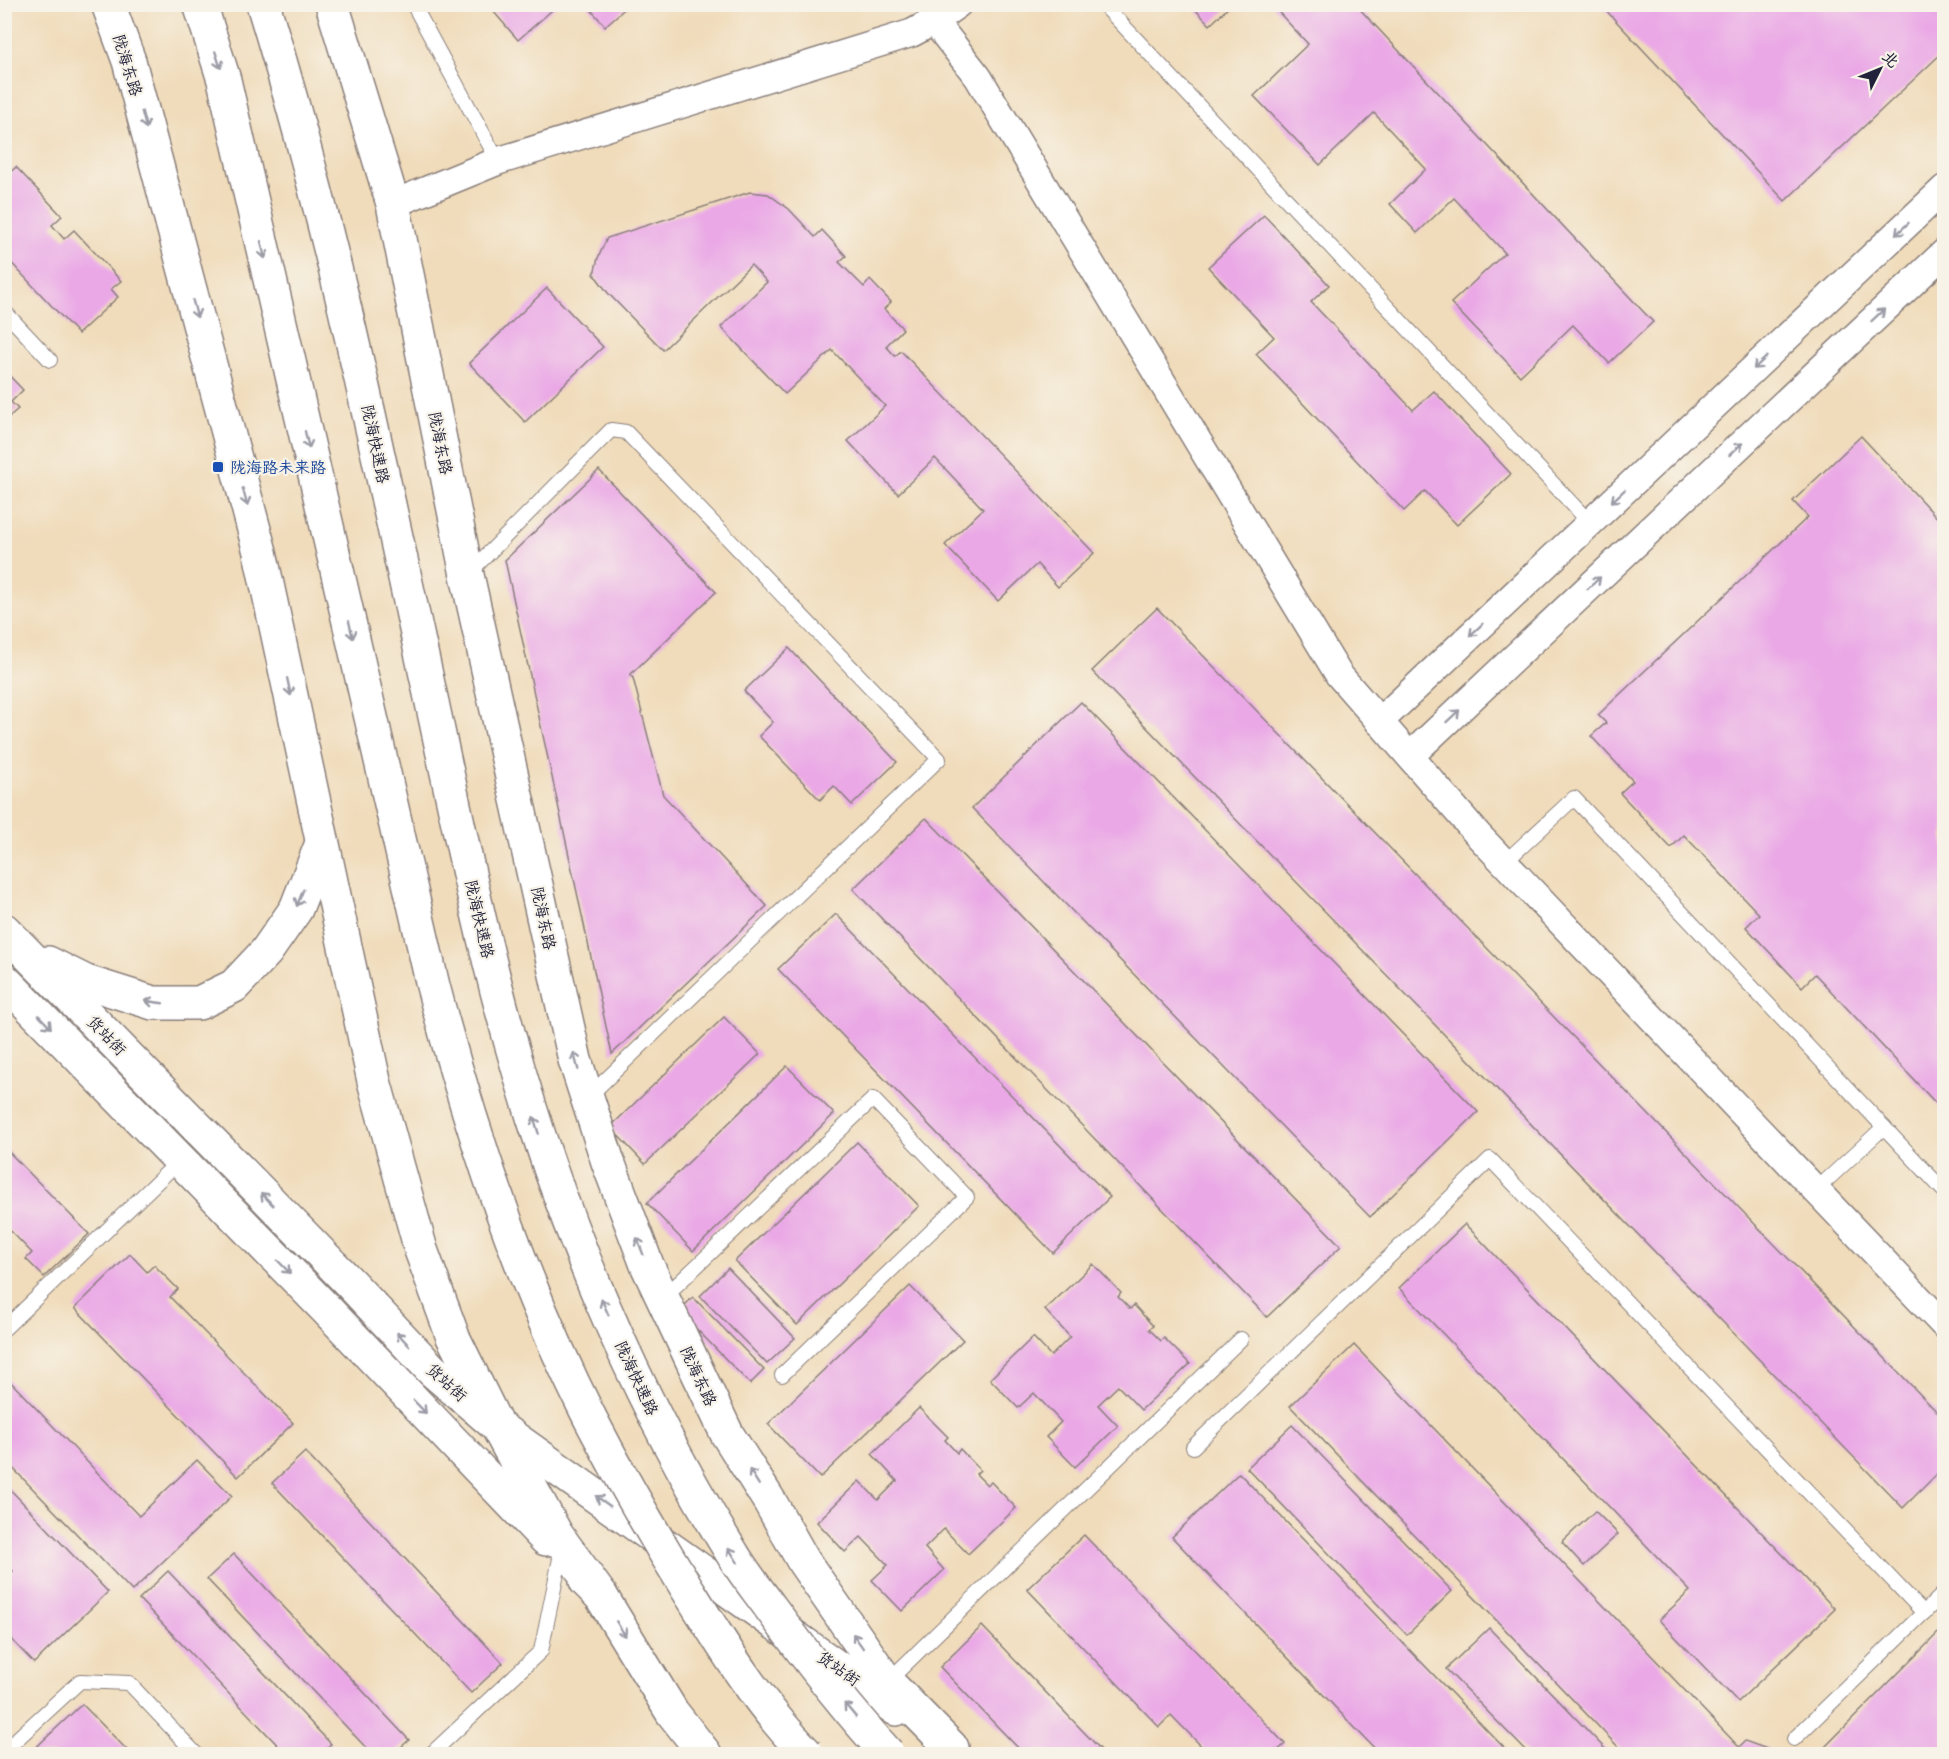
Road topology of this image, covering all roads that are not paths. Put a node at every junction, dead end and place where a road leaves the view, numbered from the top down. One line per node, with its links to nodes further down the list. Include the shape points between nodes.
1 (108, 4): 19 (main road, 陇海东路, one-way to 19, via 129,61 260,552)
2 (200, 4): 47 (main road, one-way to 47, bridge, via 224,80 433,986 498,1201 555,1344 638,1509 751,1689)
3 (263, 4): 48 (main road, 陇海快速路, one-way to 3, bridge, via 809,1661 733,1556 654,1413 562,1200 511,1045 483,936 351,329 301,129)
4 (332, 4): 11 (main road, 陇海东路)
5 (413, 4): 9 (lane)
6 (958, 4): 8 (street)
7 (1103, 4): 15 (lane)
8 (934, 21): 9 (street, via 912,33); 17 (street, via 978,77 1339,675)
9 (498, 161): 11 (street)
10 (1944, 189): 15 (street, one-way to 15)
11 (393, 204): 16 (main road, 陇海东路)
12 (1944, 253): 18 (street, one-way to 12)
13 (4, 311): 14 (lane)
14 (50, 360)
15 (1590, 523): 17 (street, one-way to 17)
16 (467, 575): 24 (main road, 陇海东路, one-way to 16, via 575,1060); 24 (lane, via 611,430 626,432 939,759)
17 (1379, 722): 18 (street)
18 (1410, 756): 20 (street)
19 (322, 843): 22 (main road, one-way to 22, via 296,909 266,952 234,986 199,1003 153,1003 86,982); 34 (main road, 陇海东路, via 374,1081 421,1250 453,1337)
20 (1504, 863): 25 (lane, via 1574,798); 27 (street)
21 (4, 930): 22 (main road, 货站街)
22 (28, 953): 34 (main road, 货站街, one-way to 22, via 432,1370)
23 (4, 980): 26 (main road, one-way to 26)
24 (587, 1098): 29 (main road, 陇海东路, one-way to 24)
25 (1884, 1126): 27 (lane); 28 (lane)
26 (180, 1160): 31 (lane); 36 (main road, one-way to 36)
27 (1816, 1190): 30 (street)
28 (1944, 1191)
29 (662, 1299): 33 (lane, via 873,1099 967,1197); 40 (main road, 陇海东路, one-way to 29, via 804,1562 727,1434)
30 (1944, 1325)
31 (4, 1329)
32 (1241, 1339): 40 (lane)
33 (782, 1375)
34 (497, 1426): 38 (main road, 陇海东路, via 556,1534); 43 (main road, 货站街, one-way to 34)
35 (1193, 1447): 39 (lane, via 1490,1159)
36 (561, 1554): 38 (main road); 45 (lane, via 541,1651)
37 (1944, 1593): 39 (lane)
38 (601, 1596): 46 (main road, one-way to 46, via 672,1712)
39 (1924, 1613): 41 (lane)
40 (886, 1682): 43 (main road, 陇海东路)
41 (1794, 1738)
42 (4, 1751): 44 (lane, via 80,1682 129,1683)
43 (955, 1751)
44 (196, 1755)
45 (431, 1755)
46 (705, 1755)
47 (807, 1755)
48 (888, 1755)

